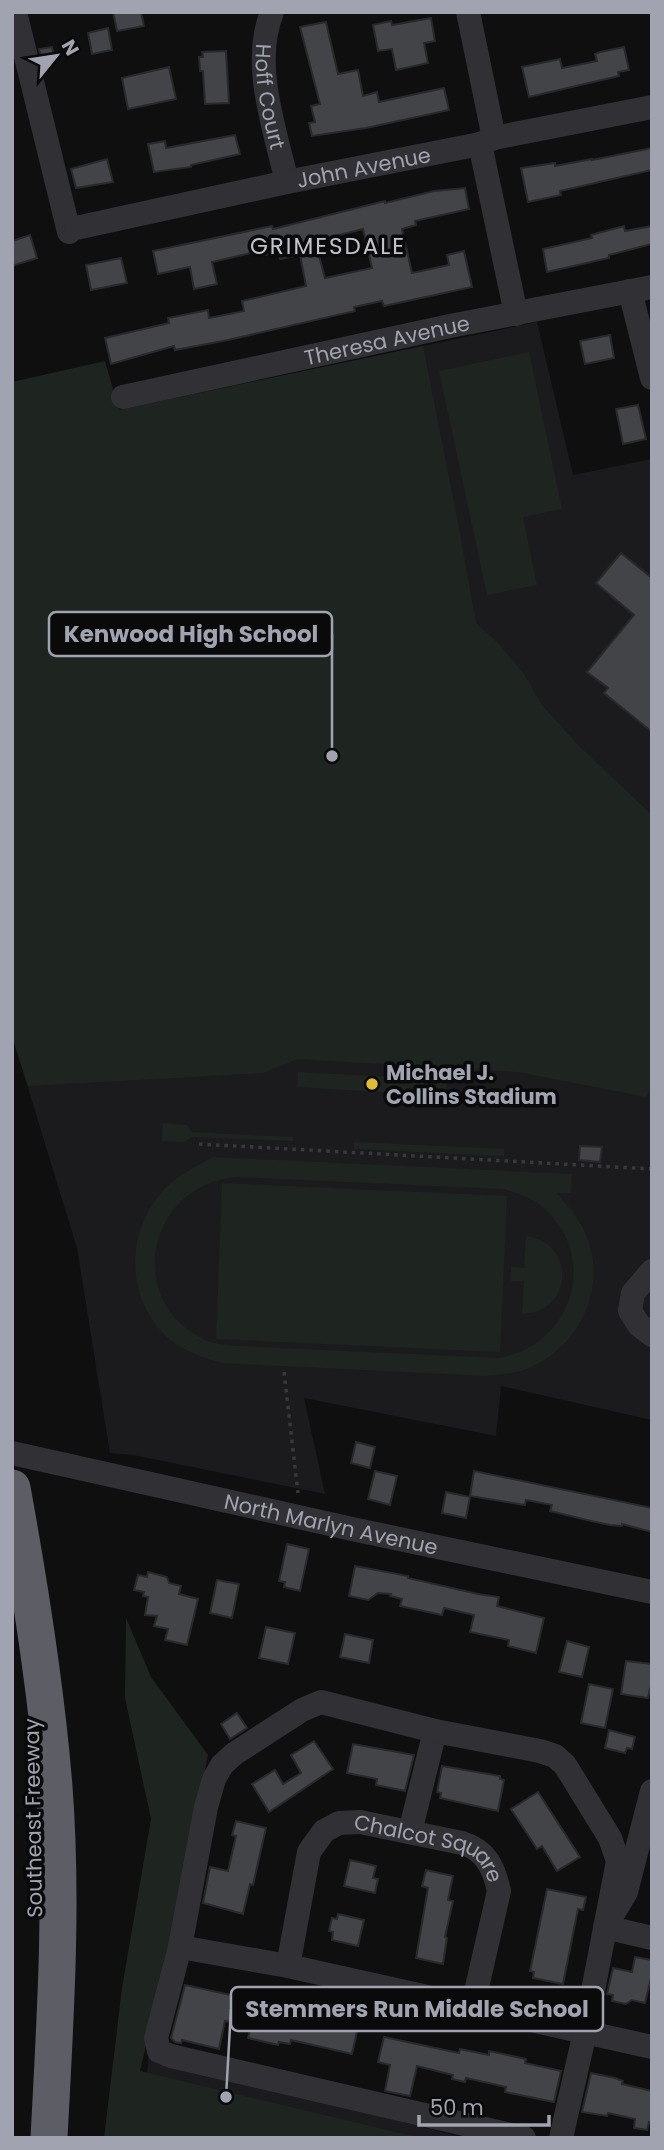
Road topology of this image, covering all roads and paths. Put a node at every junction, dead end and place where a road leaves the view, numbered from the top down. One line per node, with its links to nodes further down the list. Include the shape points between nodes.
1 (15, 12): 6 (street, John Avenue, via 72,230)
2 (272, 12): 6 (street, Hoff Court, via 264,40 264,74)
3 (468, 12): 5 (street)
4 (652, 107): 5 (street, John Avenue)
5 (487, 141): 6 (street, John Avenue); 8 (street)
6 (287, 182)
7 (641, 289): 8 (street, Theresa Avenue); 9 (street)
8 (516, 314): 10 (street, Theresa Avenue)
9 (652, 378)
10 (123, 397)
11 (198, 1144): 12 (path)
12 (652, 1169)
13 (652, 1271): 14 (street, via 633,1293 630,1311)
14 (652, 1335)
15 (284, 1372): 18 (path)
16 (12, 1453): 20 (street, North Marlyn Avenue)
17 (12, 1488): 32 (highway, via 46,1703 54,1789 56,2004)
18 (298, 1493)
19 (12, 1500): 31 (highway, Southeast Freeway, via 31,1705 36,1865)
20 (652, 1592)
21 (435, 1731): 23 (street); 24 (street, via 540,1751 565,1765 610,1838 618,1861); 26 (street, via 321,1702 234,1754 214,1779 206,1807)
22 (652, 1791): 24 (street, via 626,1892)
23 (410, 1832): 27 (street, Chalcot Square, via 350,1822 331,1827 316,1840 300,1888); 28 (street, Chalcot Square, via 475,1847 495,1876 499,1891)
24 (605, 1927): 25 (street); 29 (street)
25 (652, 1938)
26 (180, 1947): 27 (street); 33 (street, via 156,2038 159,2051)
27 (288, 1966): 28 (street)
28 (472, 2009): 29 (street)
29 (585, 2032): 30 (street); 34 (street)
30 (652, 2047)
31 (25, 2138)
32 (49, 2138)
33 (524, 2138)
34 (561, 2138)

